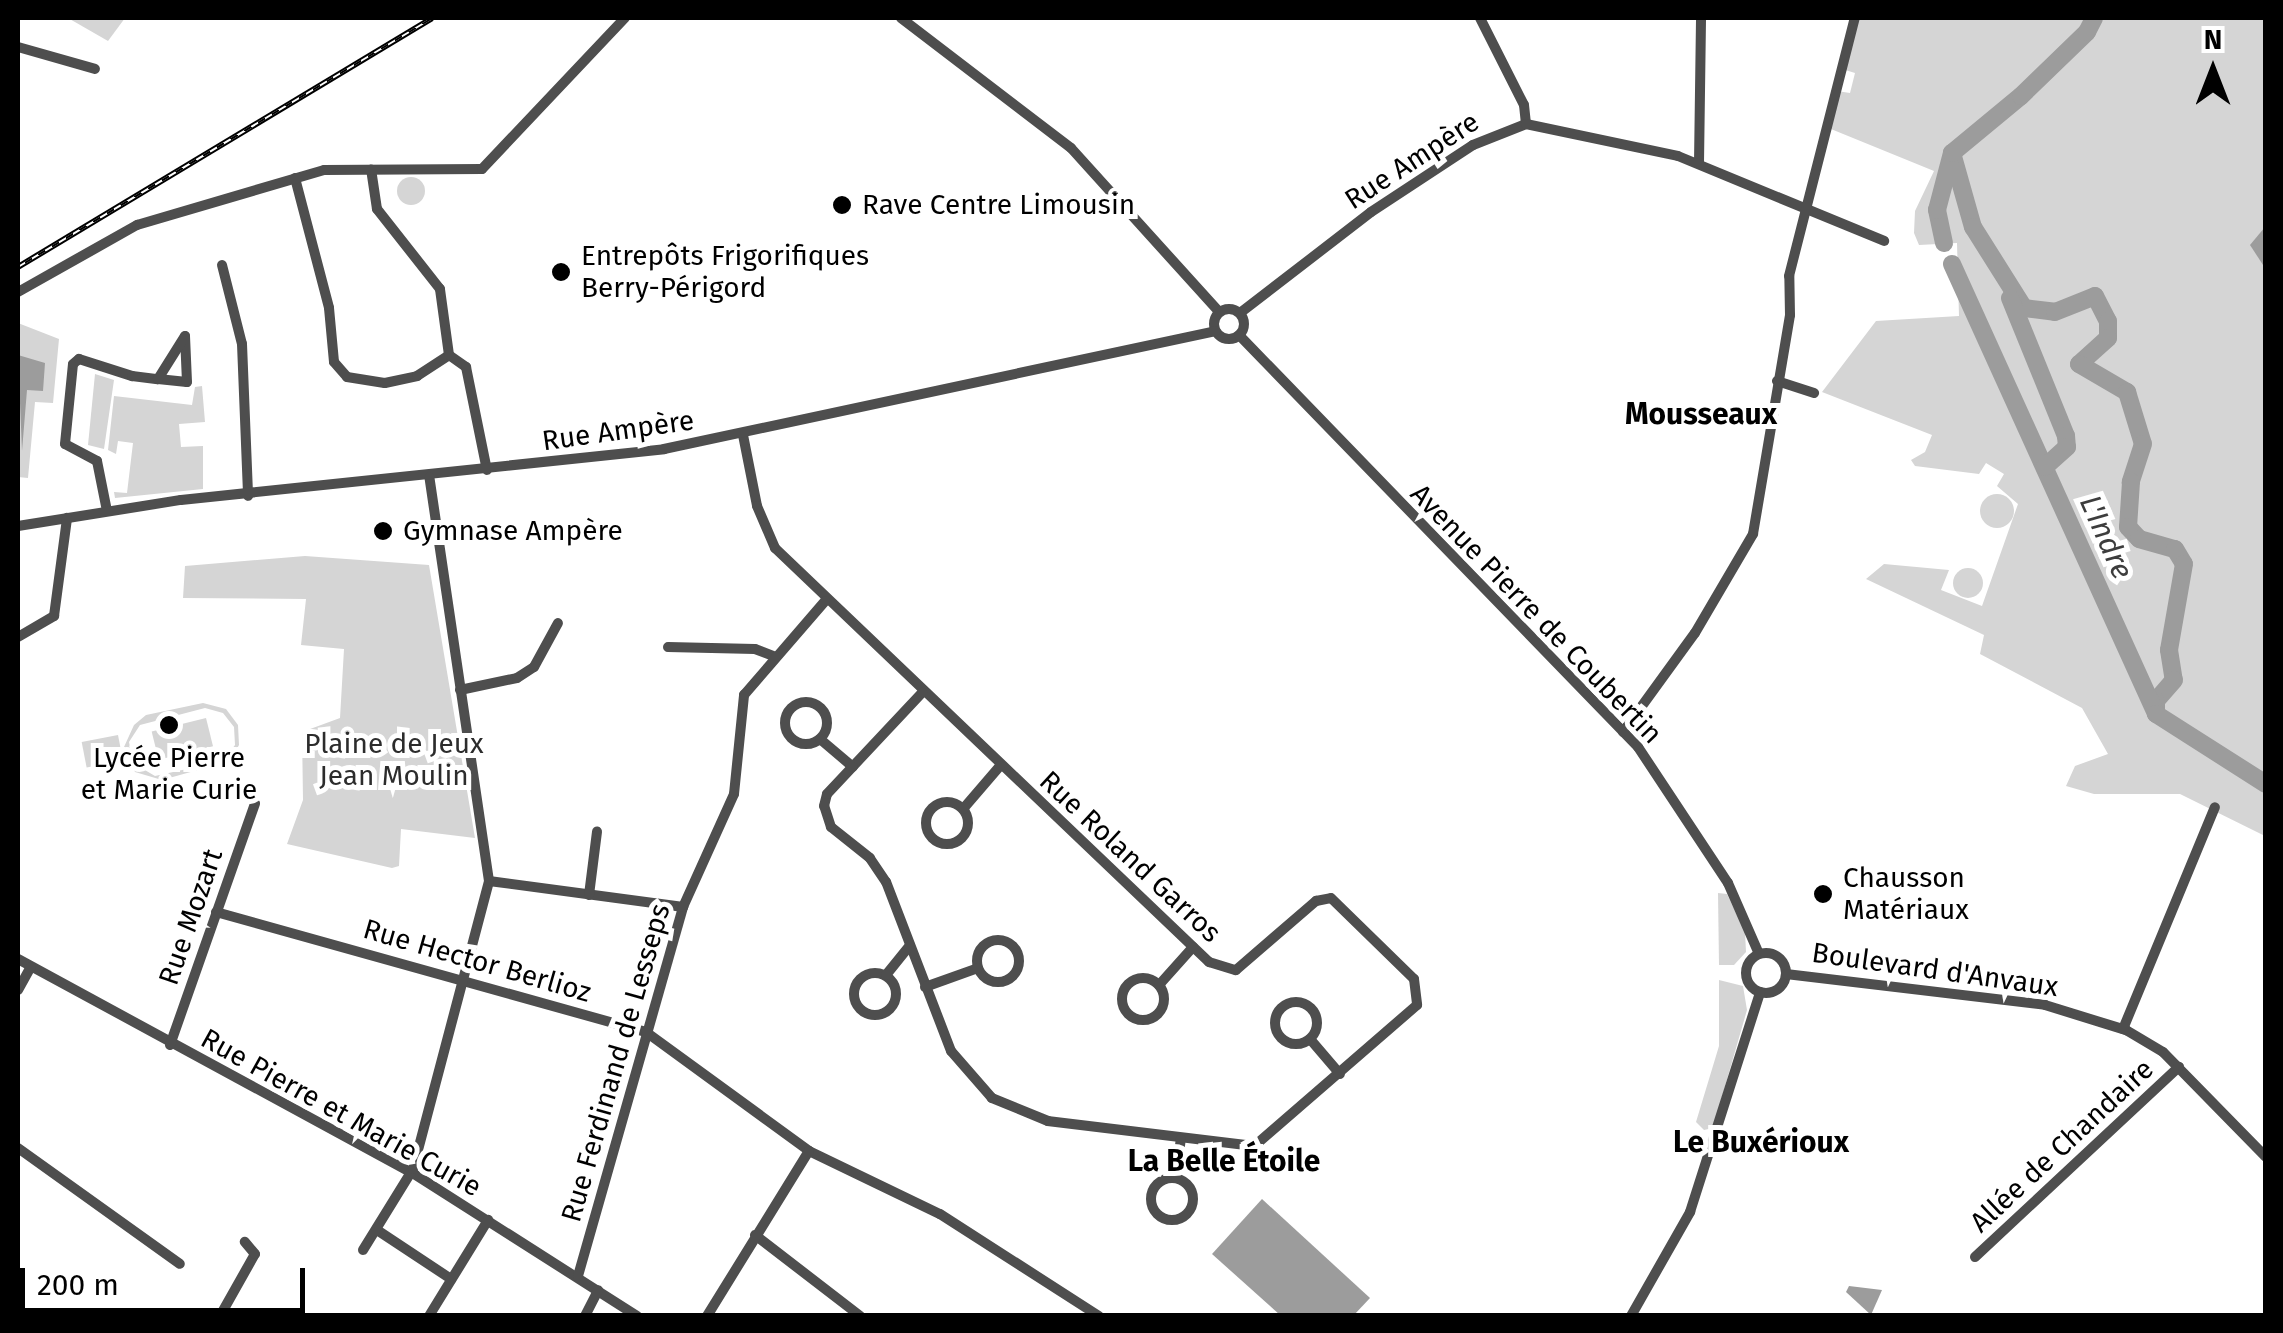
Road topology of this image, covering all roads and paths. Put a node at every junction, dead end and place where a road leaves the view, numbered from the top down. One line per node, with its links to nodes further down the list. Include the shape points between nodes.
1 (625, 18): 10 (street, via 487,166)
2 (901, 18): 16 (street, via 1071,148)
3 (1480, 18): 8 (street, via 1524,105)
4 (1701, 18): 9 (street)
5 (1855, 18): 12 (street)
6 (18, 49): 7 (street)
7 (94, 69)
8 (1526, 124): 9 (street); 17 (street, Rue Ampère, via 1474,145 1371,212)
9 (1699, 163): 12 (street)
10 (371, 169): 11 (street, via 349,166); 20 (street, via 377,209 440,289)
11 (295, 178): 15 (street, via 130,228); 20 (street, via 339,372 385,383 417,376)
12 (1804, 204): 13 (street); 22 (street)
13 (1884, 241)
14 (222, 265): 27 (street, via 242,344)
15 (18, 292)
16 (1219, 312): 17 (street); 18 (street)
17 (1240, 314): 19 (street)
18 (1216, 331): 19 (street, via 1224,338); 24 (street, Rue Ampère)
19 (1239, 335): 38 (street, Avenue Pierre de Coubertin)
20 (449, 356): 25 (street, via 466,367)
21 (158, 379): 21 (street, via 190,378 186,336 182,336); 28 (street, via 79,359 73,364 65,444 97,461)
22 (1777, 381): 23 (street); 38 (street, via 1754,534 1686,647)
23 (1814, 393)
24 (743, 435): 25 (street, Rue Ampère); 31 (street, Rue Roland Garros, via 757,506 776,548)
25 (486, 470): 26 (street, Rue Ampère)
26 (429, 477): 27 (street, Rue Ampère); 36 (street)
27 (248, 496): 28 (street, Rue Ampère)
28 (107, 511): 29 (street, Rue Ampère)
29 (67, 518): 30 (street, Rue Ampère); 33 (street, via 54,616)
30 (18, 526)
31 (825, 602): 35 (street, Rue Ferdinand de Lesseps); 37 (street, Rue Roland Garros)
32 (558, 624): 36 (street, via 534,668)
33 (18, 637)
34 (668, 647): 35 (street, via 755,649)
35 (776, 657): 48 (street, Rue Ferdinand de Lesseps, via 744,695 734,794)
36 (460, 690): 46 (street)
37 (922, 693): 40 (street, Rue Roland Garros); 41 (street, Rue Roland Garros)
38 (1623, 732): 52 (street, Avenue Pierre de Coubertin, via 1649,760 1728,883)
39 (820, 740): 39 (street, via 827,722 822,709 809,702 792,708 785,720 788,735 800,744); 41 (street)
40 (1000, 766): 44 (street); 51 (street, Rue Roland Garros)
41 (853, 767): 50 (street, Rue Roland Garros, via 827,794 826,818 878,867)
42 (255, 803): 49 (street, Rue Mozart)
43 (2215, 807): 63 (street)
44 (963, 808): 44 (street, via 950,802 933,807 926,820 930,835 941,843 961,839 968,821)
45 (597, 832): 47 (street)
46 (489, 881): 47 (street); 58 (street)
47 (589, 894): 48 (street)
48 (683, 907): 64 (street, Rue Ferdinand de Lesseps)
49 (216, 912): 58 (street, Rue Hector Berlioz); 66 (street, Rue Mozart)
50 (910, 945): 57 (street); 60 (street, Rue Roland Garros)
51 (1192, 947): 59 (street); 68 (street, Rue Roland Garros, via 1222,970 1236,970 1316,901 1339,901 1414,980 1419,995)
52 (1759, 954): 56 (street, Avenue Pierre de Coubertin, via 1778,956); 62 (street, Avenue Pierre de Coubertin, via 1746,972)
53 (18, 959): 54 (street, Rue Pierre et Marie Curie)
54 (31, 967): 61 (street); 66 (street, Rue Pierre et Marie Curie)
55 (978, 968): 55 (street, via 992,981 1006,980 1019,966 1018,953 1008,942 989,941 978,952); 60 (street)
56 (1786, 974): 62 (street, via 1777,989); 63 (street, Boulevard d'Anvaux, via 2045,1005)
57 (886, 975): 57 (street, via 866,974 856,983 854,999 862,1010 877,1015 893,1005 895,986)
58 (464, 980): 64 (street, Rue Hector Berlioz); 73 (street)
59 (1159, 985): 59 (street, via 1146,978 1129,983 1122,996 1126,1011 1137,1020 1157,1015 1164,997)
60 (926, 988): 69 (street, Rue Roland Garros, via 951,1051 992,1098 1048,1121)
61 (18, 990)
62 (1760, 992): 92 (street, Avenue Pierre de Coubertin, via 1690,1212)
63 (2123, 1029): 67 (street, Boulevard d'Anvaux)
64 (646, 1032): 71 (street, Rue Hector Berlioz); 82 (street, Rue Ferdinand de Lesseps)
65 (1310, 1040): 65 (street, via 1318,1022 1312,1009 1300,1002 1282,1008 1275,1020 1278,1036 1290,1044); 68 (street)
66 (170, 1045): 73 (street, Rue Pierre et Marie Curie)
67 (2179, 1067): 72 (street, Boulevard d'Anvaux); 80 (street, Allée de Chandaire)
68 (1340, 1074): 69 (street, Rue Roland Garros, via 1262,1143)
69 (1181, 1138): 74 (street)
70 (18, 1148): 81 (street)
71 (808, 1152): 77 (street); 91 (street, Rue Hector Berlioz, via 940,1214)
72 (2266, 1156)
73 (411, 1172): 75 (street, Rue Pierre et Marie Curie); 76 (street)
74 (1176, 1178): 74 (street, via 1157,1184 1151,1196 1154,1211 1166,1219 1180,1218 1193,1204 1188,1185)
75 (488, 1220): 82 (street, Rue Pierre et Marie Curie); 83 (street)
76 (377, 1230): 79 (street); 83 (street)
77 (755, 1235): 89 (street); 90 (street)
78 (245, 1242): 85 (street, via 255,1254)
79 (364, 1250)
80 (1975, 1257)
81 (180, 1264)
82 (578, 1276): 84 (street, Rue Pierre et Marie Curie)
83 (451, 1280): 86 (street)
84 (598, 1290): 87 (street); 88 (street, Rue Pierre et Marie Curie)
85 (220, 1316)
86 (429, 1316)
87 (585, 1316)
88 (636, 1316)
89 (706, 1316)
90 (860, 1316)
91 (1098, 1316)
92 (1631, 1316)

